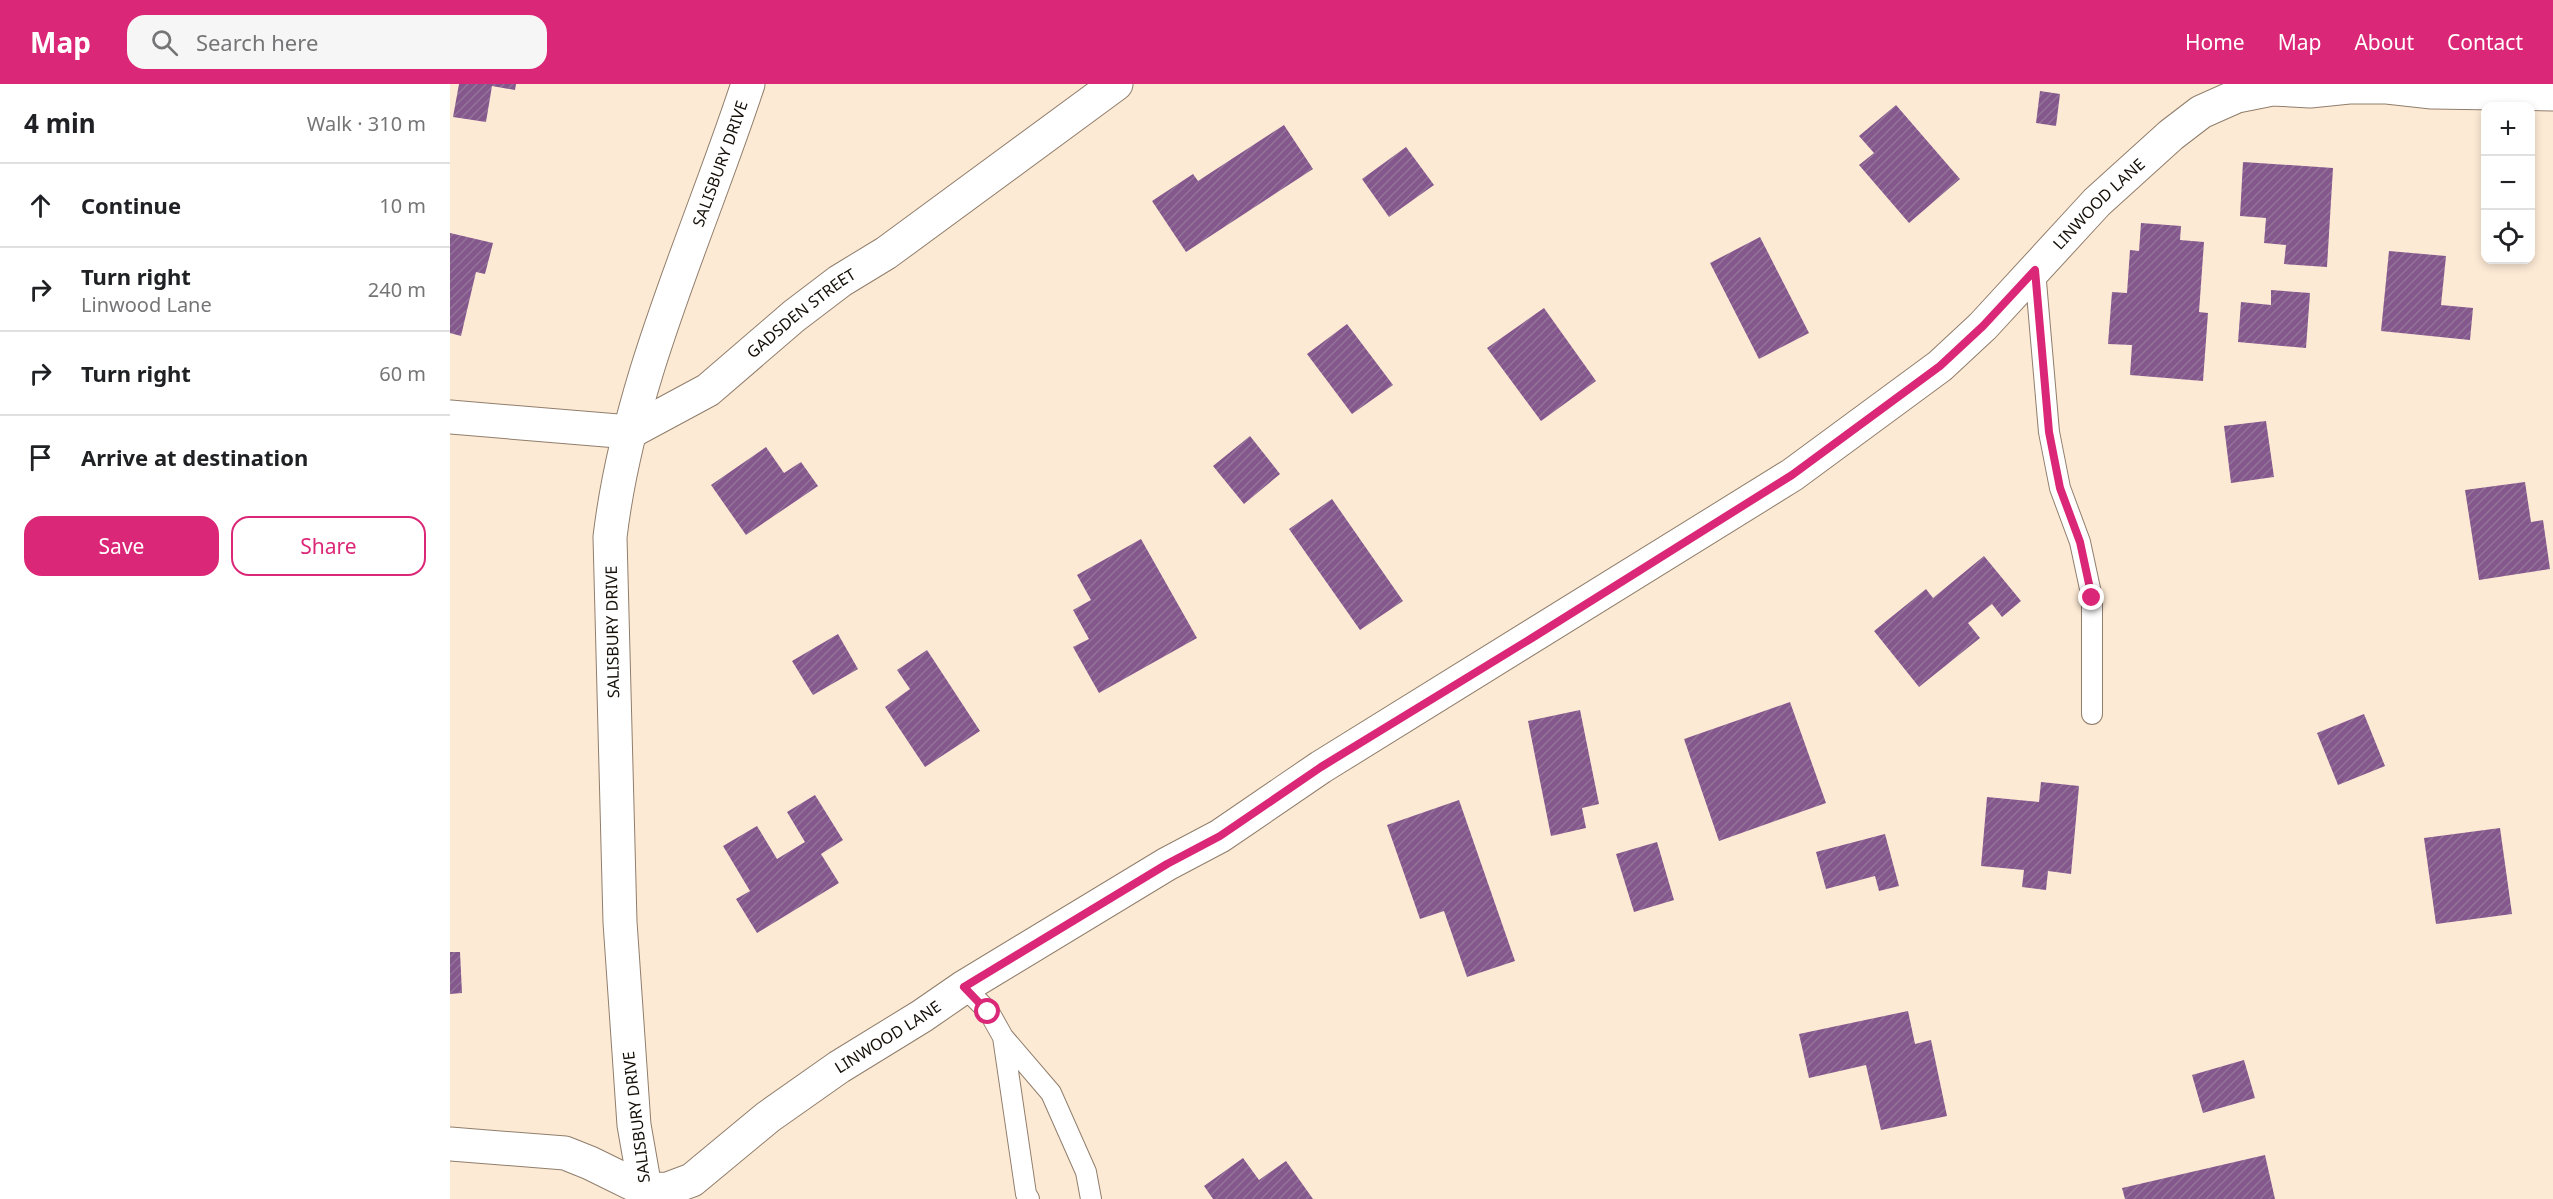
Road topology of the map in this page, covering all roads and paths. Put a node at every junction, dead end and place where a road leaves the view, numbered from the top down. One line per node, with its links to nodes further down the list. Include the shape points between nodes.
1 (748, 84): 6 (street, SALISBURY DRIVE, via 652,351)
2 (1116, 84): 6 (street, GADSDEN STREET, via 886,253 840,281 708,390)
3 (2553, 94): 4 (street, LINWOOD LANE, via 2349,87 2272,89 2237,96 2200,112 2171,135 2097,202)
4 (2035, 270): 7 (lane, via 2049,432 2060,488 2080,542 2092,598); 8 (street, LINWOOD LANE, via 1940,366 1792,475 1321,767 1220,836)
5 (450, 417): 6 (street)
6 (630, 432): 11 (street, SALISBURY DRIVE, via 615,492 610,537 620,922 634,1125)
7 (2092, 714)
8 (964, 987): 9 (lane, via 988,1012); 11 (street, LINWOOD LANE, via 768,1117 692,1180)
9 (1003, 1037): 12 (lane); 13 (lane, via 1051,1093 1086,1172)
10 (450, 1144): 11 (street, via 565,1153)
11 (646, 1195)
12 (1029, 1199)
13 (1090, 1199)

